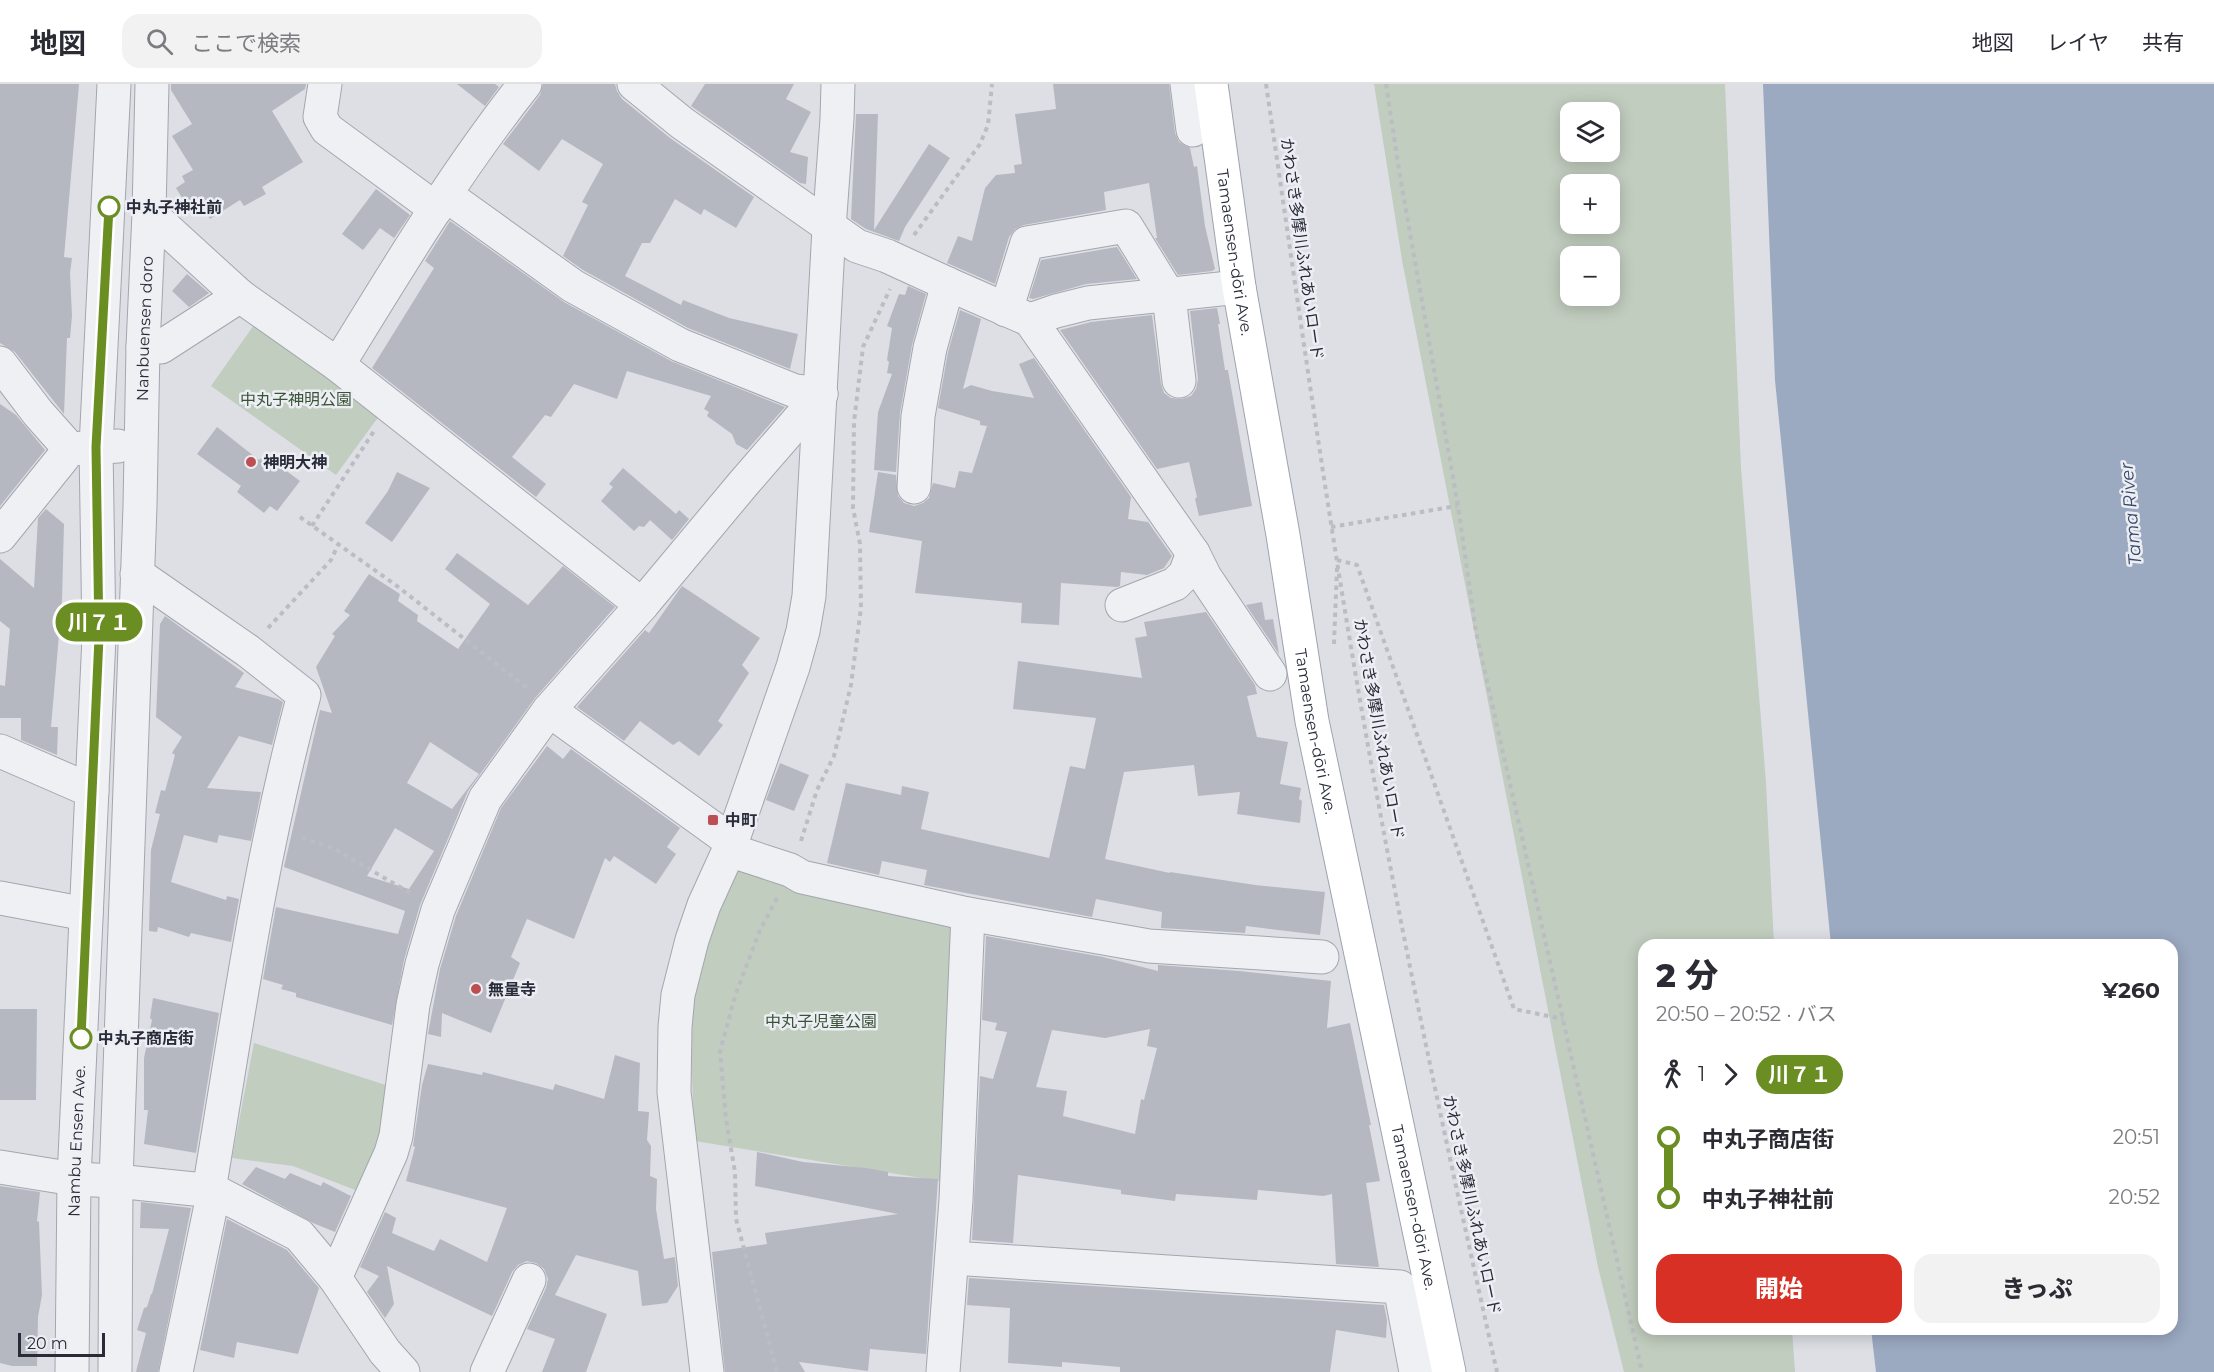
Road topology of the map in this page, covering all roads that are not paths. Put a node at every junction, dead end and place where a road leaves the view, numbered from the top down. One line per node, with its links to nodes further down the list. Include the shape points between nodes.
1 (152, 84): 11 (street, Nanbuensen doro)
2 (325, 84): 10 (street, via 320,117 327,129)
3 (525, 84): 10 (street)
4 (634, 84): 12 (street)
5 (838, 84): 12 (street)
6 (1187, 84): 9 (street)
7 (1211, 84): 14 (main road, Tamaensen-dōri Ave.)
8 (110, 89): 24 (street, Nambu Ensen Ave.)
9 (1193, 130)
10 (441, 202): 20 (street); 22 (street, via 573,286 680,345 795,391)
11 (149, 213): 15 (street); 18 (street, Nanbuensen doro)
12 (829, 228): 13 (street, via 857,246); 22 (street)
13 (948, 284): 17 (street); 25 (street, via 930,348 918,416)
14 (1239, 287): 16 (street); 55 (main road, Tamaensen-dōri Ave., via 1312,721)
15 (240, 296): 18 (street, via 161,347); 20 (street)
16 (1169, 296): 17 (street, via 1088,303); 17 (street, via 1126,226 1027,243); 21 (street)
17 (1018, 315): 27 (street)
18 (143, 347): 23 (street, Nanbuensen doro)
19 (0, 363): 24 (street, via 38,413)
20 (338, 365): 30 (street)
21 (1179, 381)
22 (821, 394): 30 (street); 35 (street, via 809,596 803,631)
23 (141, 444): 24 (street); 28 (street, Nanbuensen doro)
24 (83, 448): 26 (street); 34 (street, Nambu Ensen Ave., via 99,637)
25 (914, 487)
26 (0, 536)
27 (1193, 553): 29 (street, via 1185,574 1175,584); 31 (street)
28 (137, 574): 42 (street); 43 (street, via 304,695 283,772 244,982)
29 (1122, 604)
30 (642, 605): 32 (street)
31 (1270, 674)
32 (550, 708): 35 (street); 45 (street, via 484,799 438,910 413,1005 391,1154)
33 (0, 751): 34 (street)
34 (92, 791): 37 (street, Nambu Ensen Ave.)
35 (731, 846): 38 (street, via 802,877); 52 (street, via 692,940 678,995 675,1027 674,1092)
36 (0, 898): 37 (street)
37 (86, 914): 41 (street, Nambu Ensen Ave.)
38 (968, 914): 39 (street, via 1149,946); 44 (street)
39 (1322, 957)
40 (0, 1167): 41 (street)
41 (74, 1179): 42 (street); 47 (street, Nambu Ensen Ave.)
42 (116, 1181): 43 (street); 48 (street)
43 (212, 1190): 45 (street, via 298,1235); 49 (street)
44 (952, 1258): 53 (street); 54 (street, via 1400,1287)
45 (334, 1278): 50 (street)
46 (529, 1280): 51 (street)
47 (72, 1372)
48 (115, 1372)
49 (176, 1372)
50 (403, 1372)
51 (488, 1372)
52 (707, 1372)
53 (943, 1372)
54 (1416, 1372)
55 (1449, 1372)

